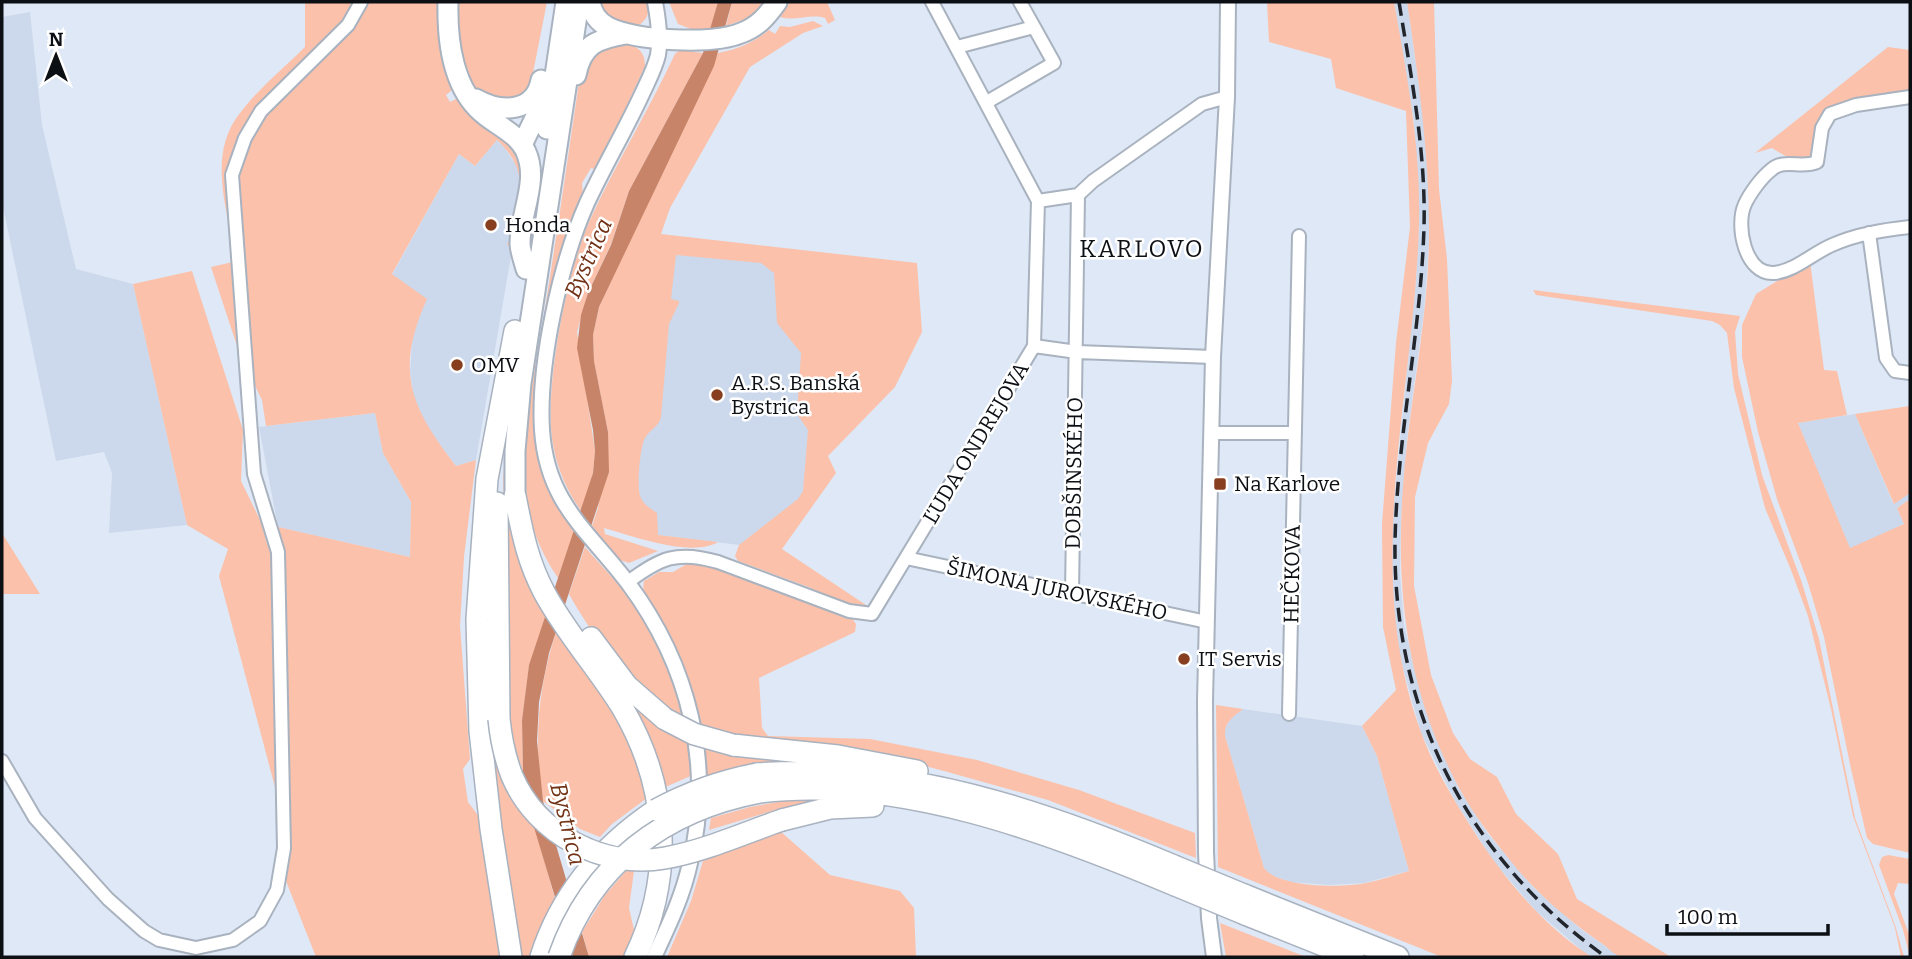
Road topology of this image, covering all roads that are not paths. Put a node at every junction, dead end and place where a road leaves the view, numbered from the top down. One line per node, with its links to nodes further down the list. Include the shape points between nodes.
1 (361, 2): 42 (street, via 340,33 261,111 232,175 254,474 278,552 284,848 277,890 260,921 233,940 196,948 159,940 108,899 35,818)
2 (448, 2): 15 (main road, via 455,67)
3 (590, 2): 11 (main road, via 598,20)
4 (655, 2): 12 (street)
5 (777, 2): 12 (main road, via 755,27 727,38)
6 (932, 2): 13 (street, ĽUDA ONDREJOVA)
7 (1020, 2): 10 (street)
8 (1228, 2): 16 (street)
9 (570, 3): 14 (main road, via 551,30); 19 (main road); 26 (main road)
10 (1034, 27): 13 (street); 18 (street, via 1054,63)
11 (626, 34): 12 (main road); 19 (main road, via 588,48)
12 (658, 37): 37 (street, via 651,75 576,233 548,349 542,410 551,478 572,517)
13 (957, 47): 18 (street, ĽUDA ONDREJOVA)
14 (547, 56): 15 (main road, via 537,95 530,102 503,110); 20 (main road, via 543,104)
15 (467, 93): 20 (main road, via 473,104)
16 (1227, 97): 21 (street, via 1202,104); 30 (street)
17 (1910, 97): 24 (street, via 1830,114 1822,128 1817,162 1773,168 1745,204 1742,215 1742,238 1754,263 1766,272 1783,271 1829,246)
18 (987, 102): 22 (street, ĽUDA ONDREJOVA)
19 (564, 105): 35 (main road, via 521,383)
20 (522, 145): 26 (main road, via 530,178 520,243)
21 (1078, 195): 22 (street); 29 (street, DOBŠINSKÉHO)
22 (1038, 201): 28 (street, ĽUDA ONDREJOVA)
23 (1910, 227): 24 (street)
24 (1869, 233): 31 (street, via 1886,358 1895,371)
25 (1299, 236): 34 (street, HEČKOVA)
26 (526, 269): 27 (main road)
27 (515, 331): 32 (highway)
28 (1034, 346): 29 (street); 36 (street, ĽUDA ONDREJOVA)
29 (1077, 352): 30 (street); 38 (street, DOBŠINSKÉHO)
30 (1213, 357): 33 (street)
31 (1910, 373)
32 (496, 427): 44 (highway, bridge, via 502,746 513,778 545,823 586,849 625,859 688,853 809,812 850,806); 48 (highway, via 481,537 478,673 487,795)
33 (1212, 433): 34 (street); 40 (street)
34 (1295, 433): 41 (street, HEČKOVA)
35 (516, 503): 39 (highway, via 547,585)
36 (906, 558): 37 (street, ĽUDA ONDREJOVA, via 872,614 849,611 696,557 665,558); 38 (street, ŠIMONA JUROVSKÉHO)
37 (628, 582): 52 (street, via 678,671 694,725 700,778 690,864)
38 (1072, 593): 40 (street, ŠIMONA JUROVSKÉHO)
39 (571, 622): 45 (highway, bridge, via 627,686 665,719 694,734 733,745 838,755 907,768 1039,804); 51 (highway, via 631,723 659,802 657,887)
40 (1207, 622): 53 (street, via 1205,794)
41 (1289, 715)
42 (2, 761)
43 (758, 783): 44 (highway, via 931,803); 45 (highway, via 810,772 898,780 964,792); 49 (highway, bridge, via 694,791 656,810 619,838 579,880); 50 (highway, bridge, via 691,812 627,853 595,889)
44 (994, 818): 46 (highway)
45 (1077, 826): 46 (highway)
46 (1174, 875): 47 (highway, bridge)
47 (1244, 904): 54 (highway); 55 (highway)
48 (511, 957)
49 (541, 957)
50 (559, 957)
51 (635, 957)
52 (654, 957)
53 (1214, 957)
54 (1353, 957)
55 (1398, 957)

